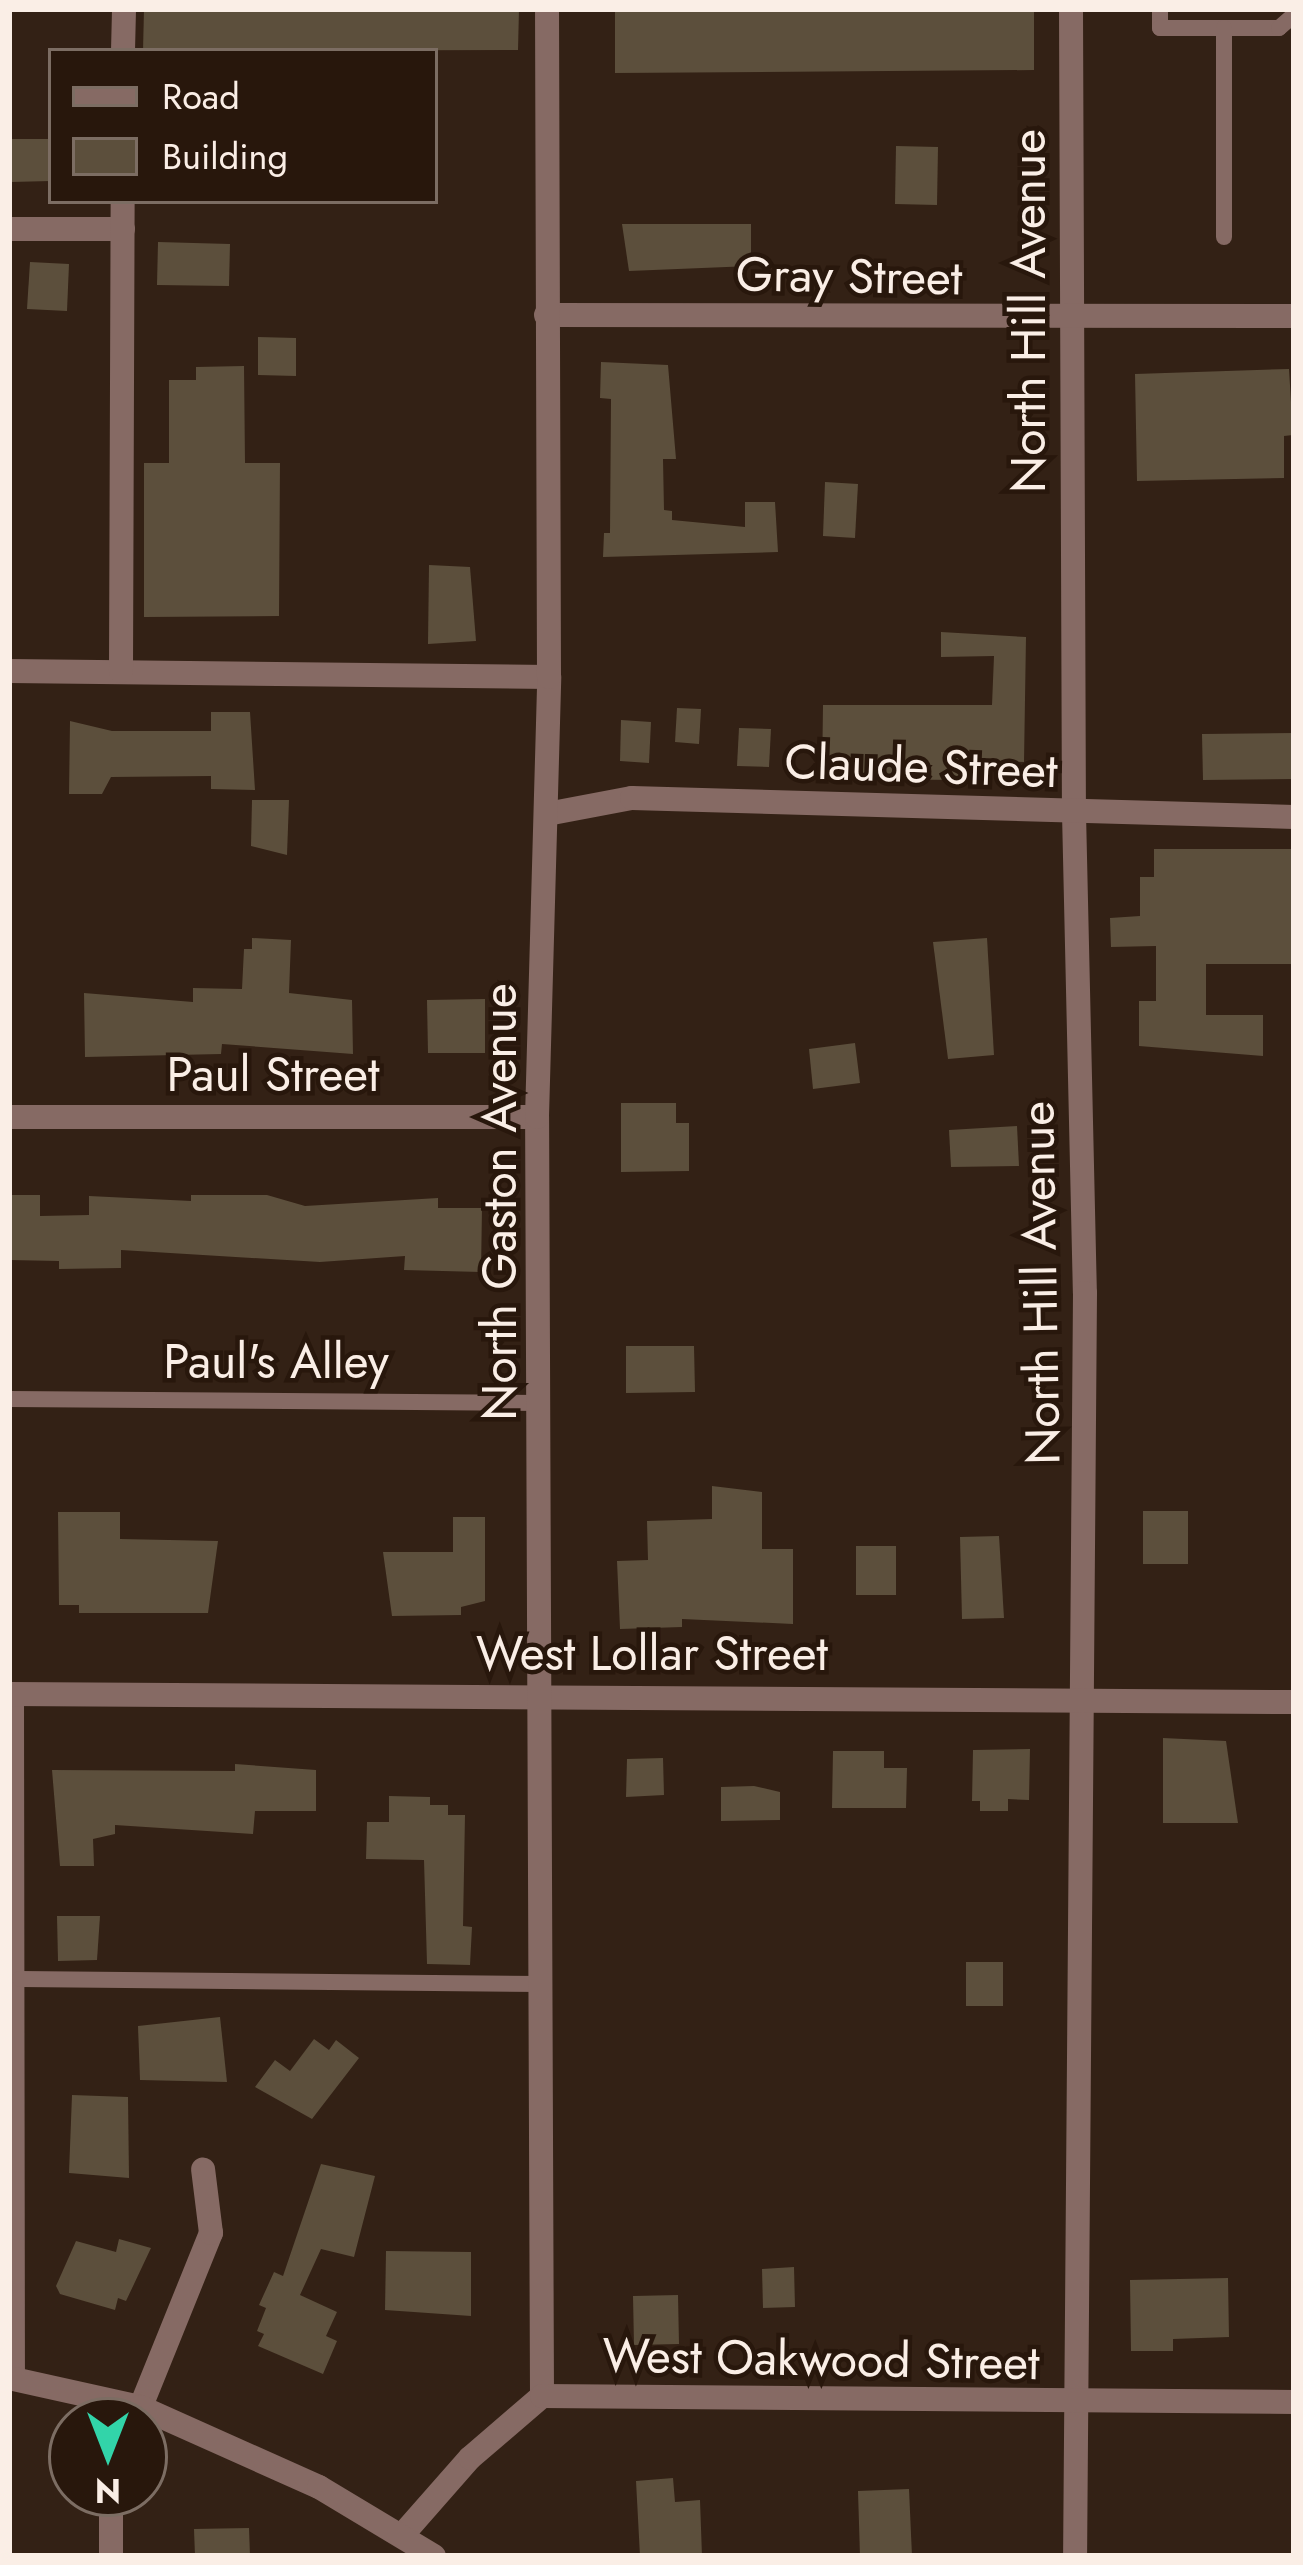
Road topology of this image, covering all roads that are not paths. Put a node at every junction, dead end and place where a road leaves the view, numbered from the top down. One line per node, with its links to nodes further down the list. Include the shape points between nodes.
1 (124, 9): 7 (street)
2 (547, 9): 12 (street, North Gaston Avenue)
3 (1071, 9): 14 (street, North Hill Avenue)
4 (1160, 9): 6 (lane, via 1160,28)
5 (1294, 15): 6 (lane, via 1279,28)
6 (1224, 28): 11 (lane)
7 (123, 48)
8 (123, 204): 10 (street)
9 (9, 229): 10 (street)
10 (122, 229): 16 (street)
11 (1224, 237)
12 (546, 315): 14 (street, Gray Street); 17 (street, North Gaston Avenue)
13 (1294, 316): 14 (street, Gray Street)
14 (1070, 320): 18 (street, North Hill Avenue)
15 (9, 671): 16 (street)
16 (121, 671): 17 (street)
17 (549, 677): 19 (street, North Gaston Avenue)
18 (1073, 813): 19 (street, Claude Street, via 632,798); 20 (street, Claude Street); 27 (street, North Hill Avenue, via 1085,1294)
19 (547, 814): 22 (street, North Gaston Avenue)
20 (1294, 817)
21 (9, 1117): 22 (street, Paul Street)
22 (537, 1117): 24 (street, North Gaston Avenue)
23 (9, 1399): 24 (lane, Paul's Alley)
24 (542, 1403): 26 (street, North Gaston Avenue)
25 (13, 1694): 26 (street, West Lollar Street); 29 (lane)
26 (541, 1695): 27 (street, West Lollar Street); 30 (street, North Gaston Avenue)
27 (1078, 1700): 28 (street, West Lollar Street); 37 (street, North Hill Avenue)
28 (1294, 1702)
29 (20, 1979): 30 (lane); 32 (lane)
30 (542, 1984): 33 (street, North Gaston Avenue)
31 (203, 2170): 35 (street, via 212,2233)
32 (13, 2379): 34 (street)
33 (542, 2396): 37 (street, West Oakwood Street); 40 (street, West Oakwood Street, via 470,2458)
34 (77, 2397)
35 (145, 2397)
36 (1294, 2402): 37 (street, West Oakwood Street)
37 (1079, 2405): 43 (street, North Hill Avenue)
38 (168, 2427): 40 (street)
39 (111, 2517): 41 (street)
40 (404, 2533): 42 (street)
41 (111, 2556)
42 (434, 2556)
43 (1076, 2556)

